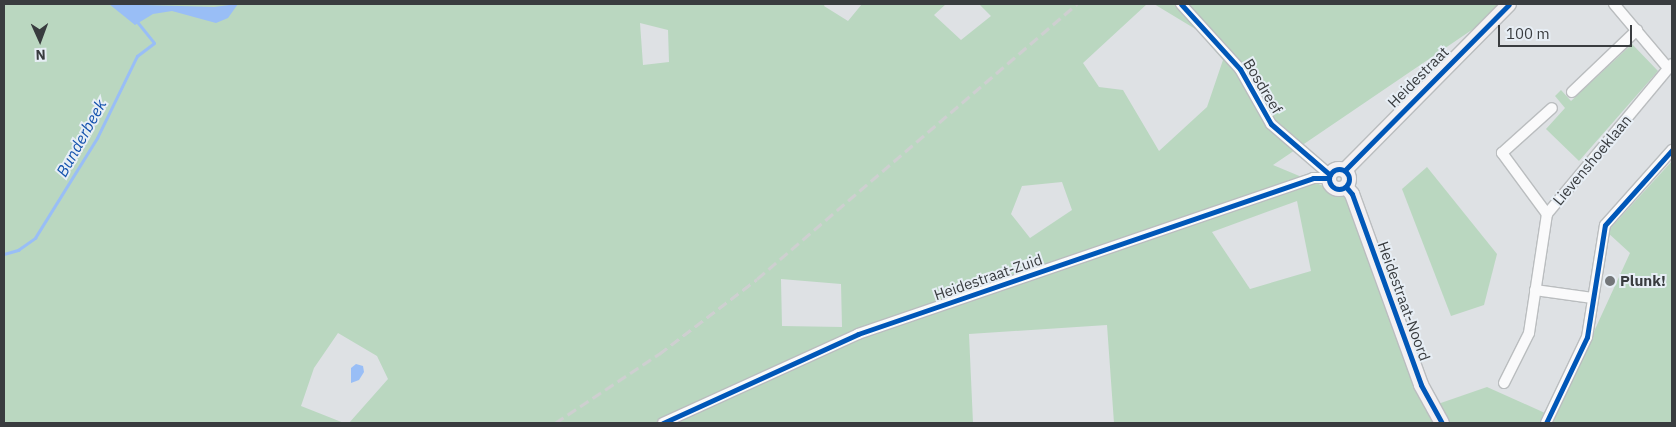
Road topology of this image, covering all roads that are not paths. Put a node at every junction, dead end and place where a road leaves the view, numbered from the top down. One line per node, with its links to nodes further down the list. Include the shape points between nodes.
1 (1181, 4): 10 (street, Bosdreef, via 1240,69 1271,124)
2 (1509, 4): 9 (street, Heidestraat)
3 (1614, 4): 4 (street)
4 (1637, 30): 5 (street); 6 (street)
5 (1670, 66): 12 (street, Lievenshoeklaan)
6 (1572, 92)
7 (1552, 108): 12 (street, via 1502,153)
8 (1672, 150): 14 (street, via 1605,225)
9 (1345, 170): 10 (street, via 1333,170); 11 (street, via 1350,178)
10 (1329, 176): 11 (street, via 1334,188); 16 (street, Heidestraat-Zuid, via 1313,178 851,337)
11 (1346, 187): 17 (street, Heidestraat-Noord, via 1352,194 1421,385)
12 (1547, 214): 13 (street, Lievenshoeklaan)
13 (1535, 290): 14 (street); 15 (street, Lievenshoeklaan, via 1529,333)
14 (1592, 298): 18 (street, via 1588,337)
15 (1504, 383)
16 (663, 423)
17 (1442, 423)
18 (1546, 423)

